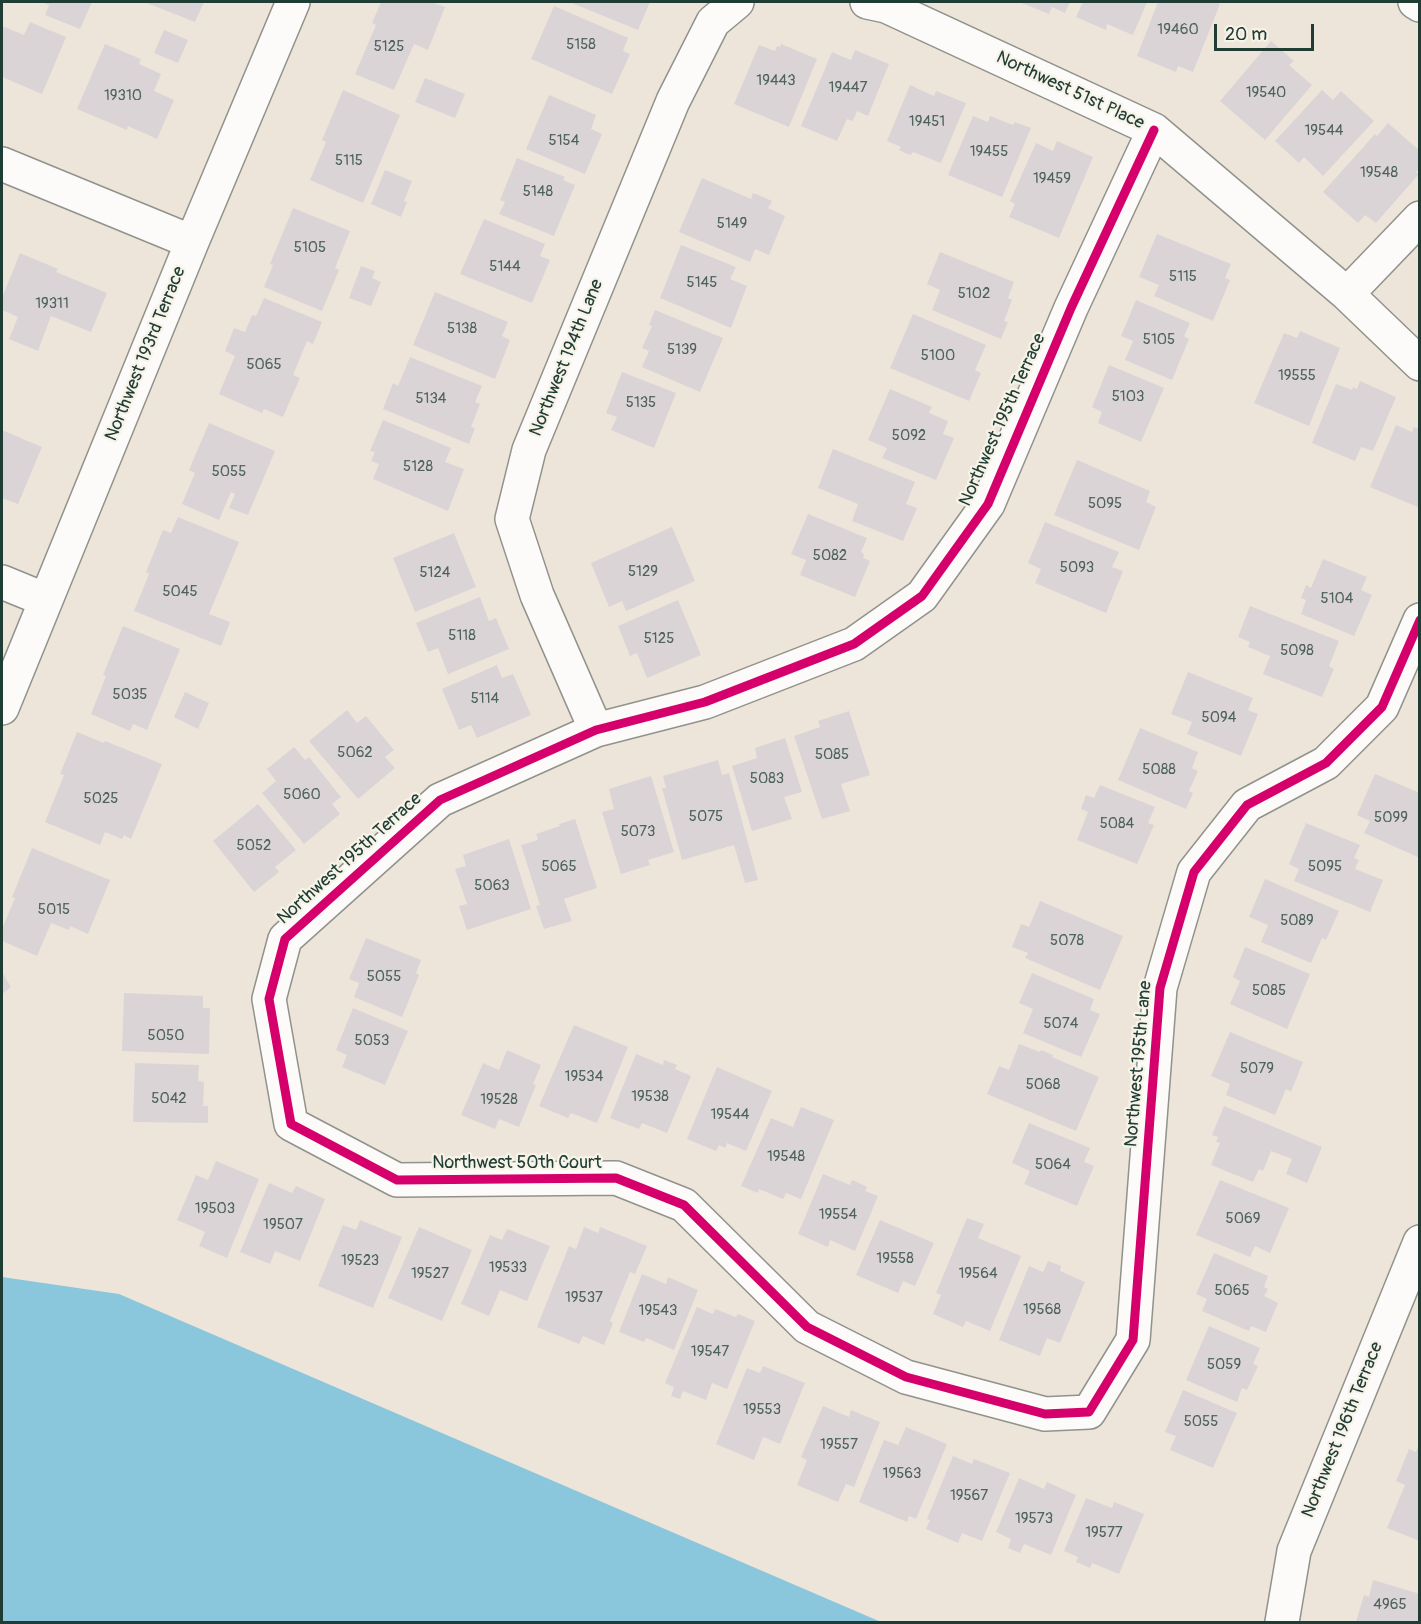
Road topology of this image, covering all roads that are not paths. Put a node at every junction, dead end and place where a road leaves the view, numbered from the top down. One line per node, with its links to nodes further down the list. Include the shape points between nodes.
1 (293, 2): 9 (street, Northwest 193rd Terrace)
2 (736, 2): 16 (street, Northwest 194th Lane, via 712,22 673,101 529,450 512,519 537,595)
3 (1416, 2): 5 (street)
4 (880, 3): 6 (street, Northwest 51st Place)
5 (1419, 5)
6 (1154, 130): 10 (street, Northwest 51st Place); 16 (street, Northwest 195th Terrace, via 1071,308 987,504 922,596 854,644 705,702)
7 (2, 164): 9 (street)
8 (1419, 218): 10 (street)
9 (192, 242): 13 (street, Northwest 193rd Terrace)
10 (1347, 294): 11 (street)
11 (1419, 364)
12 (2, 582): 13 (street)
13 (46, 600): 15 (street, Northwest 193rd Terrace)
14 (1419, 620): 19 (street, Northwest 195th Lane, via 1383,707 1326,763 1247,805 1194,872 1160,988 1132,1340 1089,1412)
15 (2, 708)
16 (596, 730): 17 (street, Northwest 195th Terrace, via 440,800 285,939 269,999)
17 (291, 1124): 19 (street, Northwest 50th Court, via 397,1180 616,1178 684,1205 807,1327 906,1377)
18 (1419, 1242): 20 (street, Northwest 196th Terrace, via 1294,1551)
19 (1045, 1414)
20 (1282, 1623)

